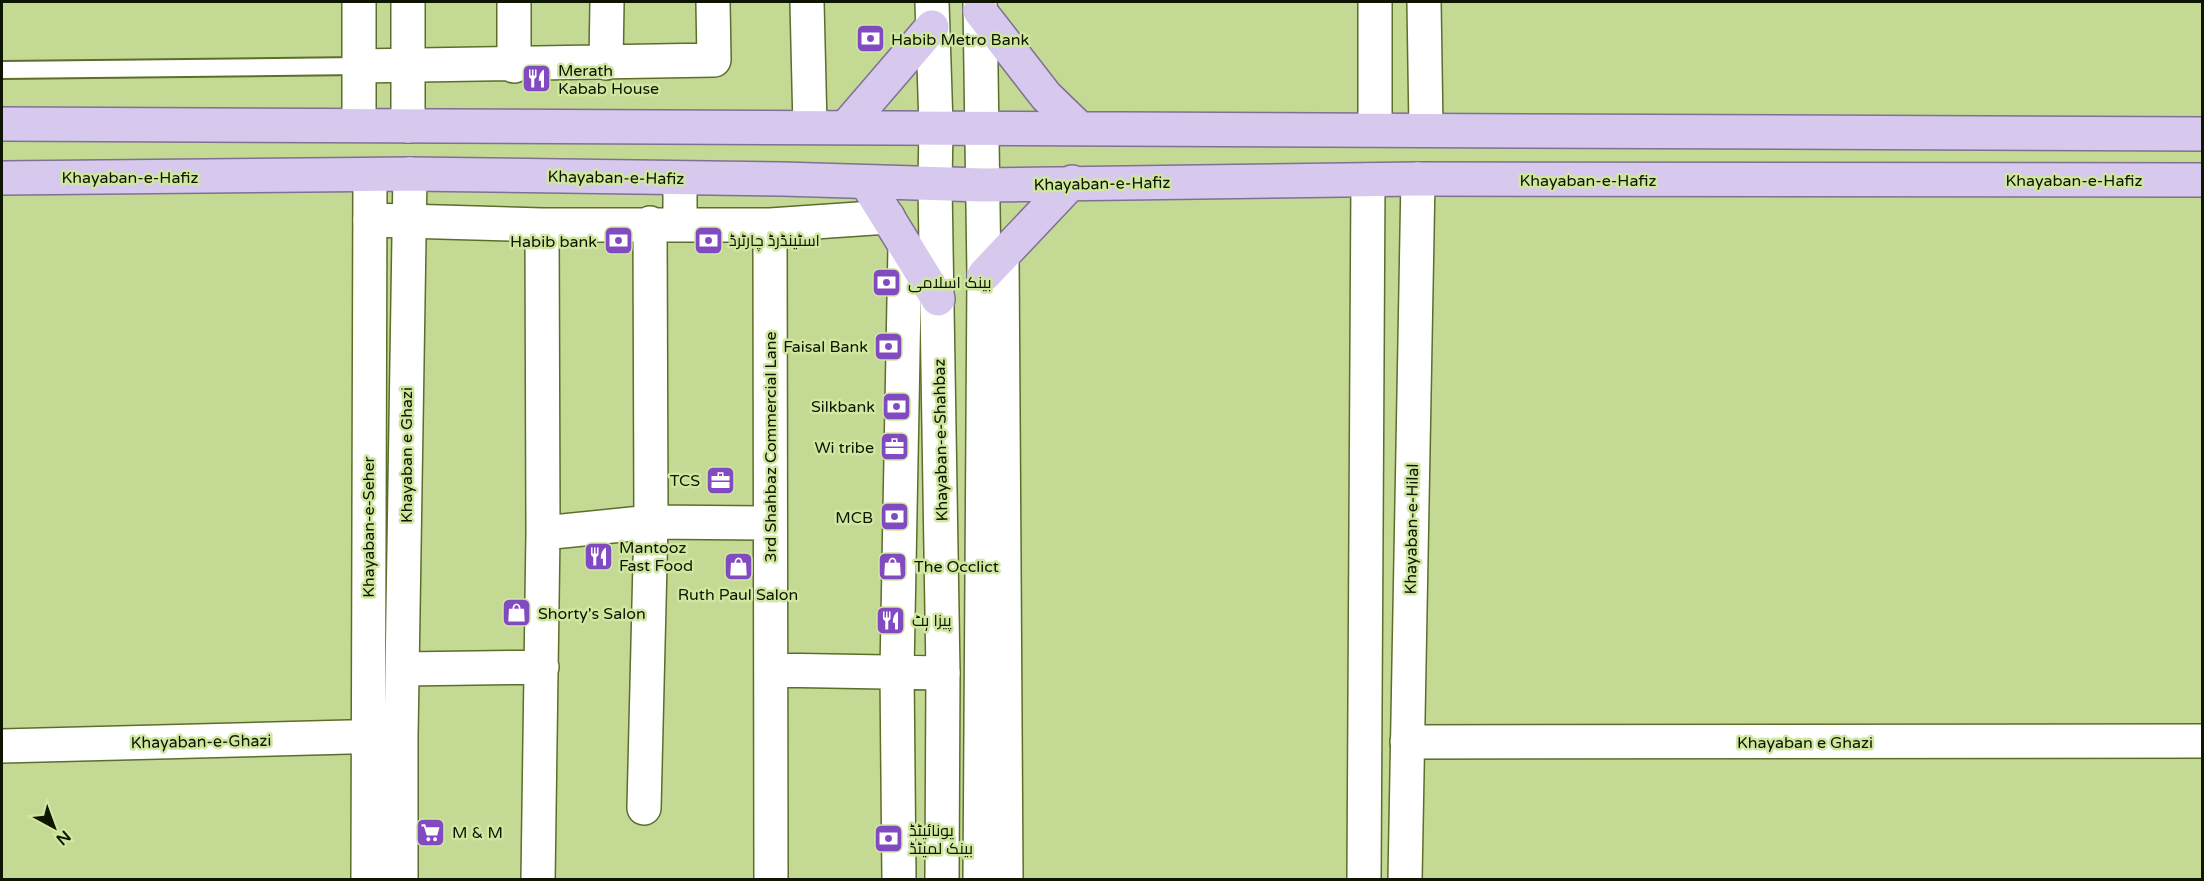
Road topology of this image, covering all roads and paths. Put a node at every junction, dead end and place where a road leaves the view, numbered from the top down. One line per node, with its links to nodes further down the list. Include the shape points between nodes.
1 (359, 2): 12 (street)
2 (408, 2): 14 (street)
3 (514, 2): 13 (street)
4 (607, 2): 11 (street)
5 (713, 2): 11 (street, via 714,60)
6 (807, 2): 21 (street)
7 (1375, 2): 24 (street)
8 (1424, 2): 25 (street)
9 (980, 6): 20 (main road, via 1046,96); 23 (street)
10 (932, 14): 19 (street, Khayaban-e-Shahbaz); 22 (main road)
11 (606, 63): 13 (street)
12 (359, 66): 14 (street); 15 (lane); 16 (street)
13 (514, 66): 14 (street)
14 (408, 67): 18 (street)
15 (2, 70)
16 (359, 123): 17 (main road); 18 (main road)
17 (2, 124)
18 (408, 126): 21 (main road)
19 (936, 126): 22 (main road); 23 (main road); 36 (street, Khayaban-e-Shahbaz)
20 (1077, 126): 23 (main road); 24 (main road)
21 (810, 127): 22 (main road)
22 (846, 127)
23 (983, 128): 37 (street)
24 (1375, 129): 25 (main road)
25 (1426, 129): 26 (main road)
26 (2202, 134)
27 (410, 174): 28 (main road, Khayaban-e-Hafiz); 30 (main road, Khayaban-e-Hafiz); 40 (street, Khayaban e Ghazi)
28 (370, 175): 29 (main road, Khayaban-e-Hafiz); 39 (street, Khayaban-e-Seher)
29 (2, 178)
30 (680, 179): 34 (main road, Khayaban-e-Hafiz); 41 (street)
31 (1368, 180): 32 (main road, Khayaban-e-Hafiz); 35 (main road, Khayaban-e-Hafiz); 69 (street)
32 (1418, 180): 33 (main road, Khayaban-e-Hafiz); 58 (street, Khayaban-e-Hilal)
33 (2202, 180)
34 (866, 182): 36 (main road, Khayaban-e-Hafiz); 38 (main road)
35 (1072, 182): 37 (main road, Khayaban-e-Hafiz); 45 (main road)
36 (935, 184): 37 (main road, Khayaban-e-Hafiz); 46 (street, Khayaban-e-Shahbaz)
37 (983, 185): 45 (street)
38 (888, 217): 43 (street); 44 (main road)
39 (370, 220): 40 (street); 56 (street, Khayaban-e-Seher)
40 (408, 221): 42 (street); 51 (street, Khayaban e Ghazi)
41 (665, 224): 42 (street); 43 (street); 47 (street)
42 (542, 225): 49 (street)
43 (770, 225): 48 (street, 3rd Shahbaz Commercial Lane)
44 (905, 247): 46 (main road); 53 (street)
45 (993, 265): 67 (street); 68 (street)
46 (938, 299): 54 (street, Khayaban-e-Shahbaz)
47 (651, 522): 48 (street); 49 (street); 60 (street)
48 (769, 524): 52 (street, 3rd Shahbaz Commercial Lane)
49 (543, 533): 50 (street)
50 (542, 667): 51 (street); 63 (street)
51 (403, 669): 55 (street, Khayaban e Ghazi)
52 (772, 670): 53 (street); 64 (street, 3rd Shahbaz Commercial Lane)
53 (897, 671): 54 (street); 65 (street)
54 (943, 673): 66 (street, Khayaban-e-Shahbaz)
55 (401, 736): 56 (street, Khayaban-e-Ghazi); 62 (street)
56 (367, 737): 59 (street, Khayaban-e-Ghazi); 61 (street, Khayaban-e-Seher)
57 (2202, 741): 58 (street, Khayaban e Ghazi)
58 (1407, 742): 70 (street, Khayaban-e-Hilal)
59 (2, 746)
60 (644, 808)
61 (368, 879)
62 (401, 879)
63 (538, 879)
64 (771, 879)
65 (899, 879)
66 (942, 879)
67 (980, 879)
68 (1006, 879)
69 (1364, 879)
70 (1405, 879)

